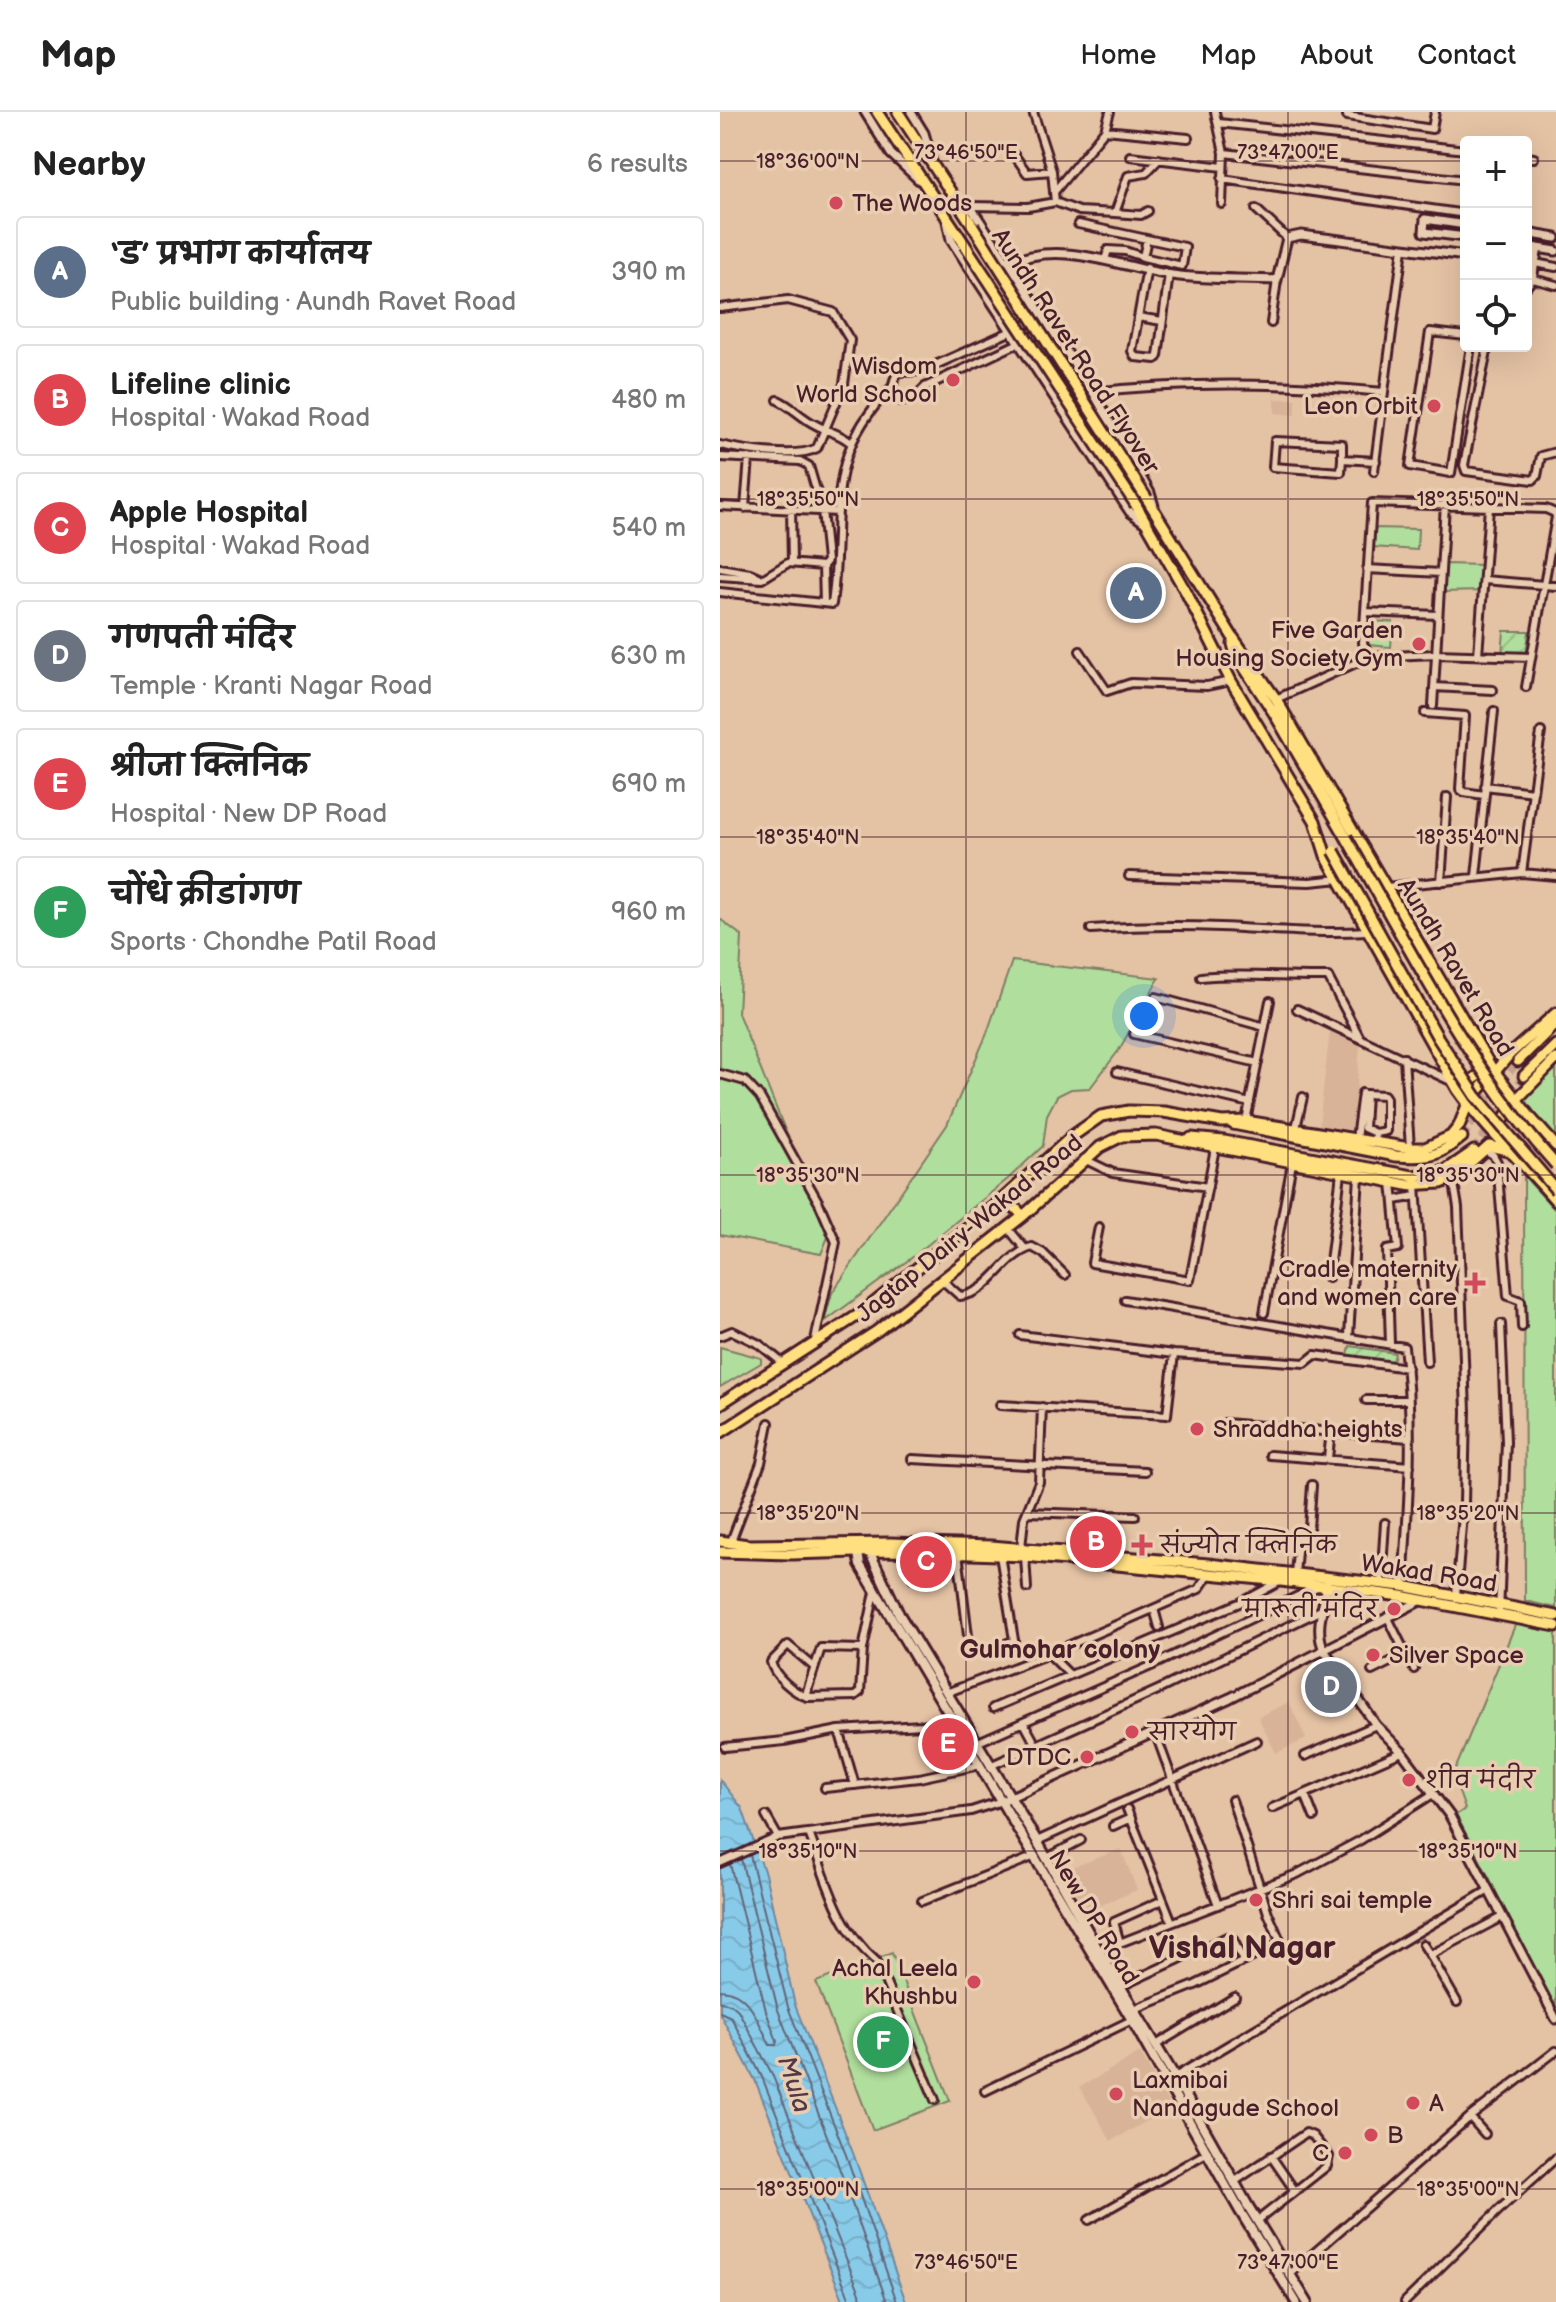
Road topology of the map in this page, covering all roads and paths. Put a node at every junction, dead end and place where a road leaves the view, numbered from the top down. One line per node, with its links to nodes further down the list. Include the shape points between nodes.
1 (865, 112): 23 (street, via 891,154)
2 (877, 112): 23 (main road)
3 (898, 112): 20 (main road)
4 (911, 112): 20 (street)
5 (1033, 112): 19 (street)
6 (1110, 112): 11 (street)
7 (1215, 112): 10 (street)
8 (1347, 112): 9 (street, via 1432,129)
9 (1435, 112)
10 (1219, 123): 13 (street); 14 (street)
11 (1105, 130): 12 (street); 24 (street)
12 (1188, 138)
13 (1460, 149)
14 (1224, 153): 18 (street); 22 (street)
15 (1015, 156): 19 (street, via 1027,173)
16 (1130, 156): 17 (street)
17 (1159, 159): 18 (street); 30 (street, via 1146,173 1128,176)
18 (1223, 167): 21 (street)
19 (1052, 171): 24 (street)
20 (936, 172): 27 (main road)
21 (1222, 179): 26 (street); 31 (street)
22 (1460, 179)
23 (921, 182): 32 (main road)
24 (1054, 192): 25 (street)
25 (1055, 202): 27 (street); 30 (street, via 1079,211)
26 (1222, 204)
27 (965, 207): 49 (street); 89 (main road, Aundh Ravet Road Flyover, bridge)
28 (1256, 209): 37 (street)
29 (1148, 211): 30 (street)
30 (1115, 213)
31 (1460, 213)
32 (947, 219): 63 (street, via 951,240); 90 (main road, Aundh Ravet Road Flyover, bridge)
33 (1078, 224): 39 (street)
34 (1460, 224): 36 (street, via 1425,219 1424,232)
35 (1532, 234): 38 (street)
36 (1460, 236)
37 (1287, 238): 41 (street, via 1301,235); 55 (street)
38 (1556, 238)
39 (1147, 239): 45 (street); 45 (street, via 1185,247 1182,266)
40 (1532, 247): 42 (street)
41 (1403, 248): 44 (street); 70 (street)
42 (1538, 248): 43 (street); 46 (street)
43 (1556, 251)
44 (1460, 255)
45 (1143, 257): 47 (street, via 1108,250)
46 (1532, 258)
47 (1105, 260): 49 (street, via 1047,253); 51 (street)
48 (1532, 262): 50 (street)
49 (1009, 263): 58 (street)
50 (1556, 267)
51 (1147, 268): 53 (street); 59 (street)
52 (1532, 273): 54 (street)
53 (1169, 274): 55 (street); 60 (street)
54 (1533, 279): 56 (street)
55 (1277, 280): 61 (street)
56 (1556, 285)
57 (720, 308): 72 (street, via 788,300 833,312 850,340 844,384)
58 (1043, 317): 62 (street); 63 (street)
59 (1138, 317): 60 (street); 60 (street, via 1135,357 1157,358)
60 (1162, 321)
61 (1271, 323)
62 (1051, 328): 65 (street); 69 (street)
63 (1011, 330): 65 (street); 68 (street, via 922,371 899,372)
64 (1460, 335): 66 (street, via 1430,332 1410,466 1451,473)
65 (1020, 344): 68 (street, via 925,387 911,401 901,401); 90 (street, via 1130,512)
66 (1470, 352)
67 (1487, 352): 75 (street, via 1466,471 1533,480 1541,456)
68 (892, 387): 73 (street, via 871,408)
69 (1093, 392): 70 (street, via 1264,385); 89 (street, via 1150,493)
70 (1384, 392): 79 (street)
71 (778, 400): 72 (street)
72 (825, 430): 73 (street); 74 (street, via 820,445 809,453)
73 (851, 443): 85 (street)
74 (720, 445)
75 (1556, 452)
76 (720, 457): 77 (street)
77 (749, 458): 84 (street); 87 (street, via 804,462 811,468)
78 (1342, 459): 78 (street, via 1342,444 1275,441 1273,467 1341,472); 79 (street)
79 (1376, 461): 80 (street)
80 (1374, 471)
81 (1445, 504): 83 (street); 94 (street, via 1371,504); 95 (street)
82 (720, 506): 84 (street)
83 (1489, 507): 88 (street); 98 (street)
84 (745, 508): 86 (street)
85 (838, 508): 87 (street); 102 (street, via 838,567 832,604)
86 (791, 509): 87 (street); 91 (street)
87 (822, 510): 92 (street, via 827,561)
88 (1555, 510): 99 (street)
89 (1157, 516): 105 (main road, Aundh Ravet Road)
90 (1147, 524): 111 (main road)
91 (792, 563): 92 (street); 97 (street)
92 (823, 566): 102 (street)
93 (720, 568): 97 (street)
94 (1367, 569): 95 (street); 103 (street)
95 (1441, 573): 104 (street)
96 (720, 576): 97 (street)
97 (762, 579)
98 (1484, 580): 99 (street); 108 (street)
99 (1544, 584): 100 (street); 110 (street)
100 (1556, 586)
101 (720, 592): 102 (street)
102 (824, 603)
103 (1365, 612): 104 (street); 109 (street, via 1363,643)
104 (1438, 615): 107 (street)
105 (1232, 636): 115 (main road, Aundh Ravet Road); 124 (main road, Aundh Ravet Road, via 1236,655)
106 (1080, 651): 111 (street, via 1107,691 1131,683 1207,686)
107 (1436, 654): 108 (street); 109 (street); 112 (street)
108 (1478, 655): 110 (street)
109 (1369, 657): 115 (street)
110 (1531, 657): 113 (street)
111 (1231, 681): 125 (main road)
112 (1434, 687): 114 (street); 116 (street)
113 (1526, 687)
114 (1493, 690)
115 (1276, 699): 124 (main road, Aundh Ravet Road)
116 (1433, 706)
117 (1494, 711): 120 (street)
118 (1425, 713): 122 (street, via 1465,716 1460,789)
119 (1541, 732): 121 (street)
120 (1485, 786): 121 (street); 122 (street)
121 (1533, 792): 126 (street)
122 (1484, 795): 128 (street)
123 (1447, 797): 131 (street)
124 (1344, 824): 132 (main road, Aundh Ravet Road); 174 (main road, bridge, via 1346,837 1410,950 1492,1085)
125 (1321, 834): 130 (main road); 181 (main road, bridge, via 1476,1096)
126 (1522, 873): 128 (street); 129 (street)
127 (1129, 876): 130 (street)
128 (1476, 876): 131 (street)
129 (1556, 876)
130 (1340, 879): 134 (main road)
131 (1441, 882): 132 (street)
132 (1386, 887): 149 (main road, Aundh Ravet Road)
133 (1091, 929): 134 (street)
134 (1367, 931): 153 (main road)
135 (1201, 977): 143 (street, via 1328,977)
136 (1156, 997): 141 (street)
137 (1270, 1001): 141 (street)
138 (1297, 1009): 143 (street)
139 (1556, 1013): 146 (main road)
140 (1556, 1023): 146 (main road)
141 (1265, 1027): 148 (street)
142 (1134, 1034): 148 (street)
143 (1359, 1036): 145 (street)
144 (1556, 1045): 152 (main road)
145 (1404, 1058): 153 (street); 169 (street)
146 (1514, 1058): 149 (main road)
147 (1556, 1059): 156 (main road)
148 (1258, 1063): 157 (street)
149 (1493, 1069): 153 (main road); 156 (main road, Aundh Ravet Road); 158 (main road)
150 (1117, 1072): 157 (street)
151 (720, 1074): 201 (street, via 745,1081 760,1097 836,1242)
152 (1524, 1076)
153 (1456, 1086): 158 (main road)
154 (1362, 1093): 166 (street)
155 (1303, 1097): 161 (street)
156 (1516, 1100): 162 (main road); 167 (main road, Aundh Ravet Road)
157 (1250, 1103): 159 (street)
158 (1468, 1103): 162 (main road); 169 (main road, via 1451,1136 1436,1145)
159 (1246, 1121): 160 (main road); 161 (main road)
160 (1222, 1122): 164 (main road, via 1420,1158 1434,1156); 183 (main road, via 1164,1112 1101,1116)
161 (1296, 1128): 166 (main road)
162 (1494, 1134): 170 (main road); 171 (main road)
163 (1374, 1137): 163 (street, via 1386,1131 1386,1098 1368,1094 1364,1128); 166 (main road); 169 (main road)
164 (1462, 1137)
165 (1175, 1138): 168 (main road, Jagtap Dairy-Wakad Road); 170 (main road, via 1224,1141 1413,1176 1445,1171); 172 (main road, Jagtap Dairy-Wakad Road, via 1122,1136)
166 (1356, 1139)
167 (1556, 1146)
168 (1215, 1148): 173 (main road, Jagtap Dairy-Wakad Road); 180 (street)
169 (1410, 1148)
170 (1482, 1149): 171 (main road); 177 (main road); 196 (street, via 1497,1162 1508,1296 1521,1301)
171 (1512, 1151): 185 (main road)
172 (1084, 1159): 180 (street, via 1113,1173); 186 (main road, Jagtap Dairy-Wakad Road)
173 (1292, 1163): 175 (main road, Jagtap Dairy-Wakad Road); 194 (street)
174 (1556, 1165)
175 (1341, 1173): 176 (main road, Jagtap Dairy-Wakad Road); 191 (street)
176 (1359, 1176): 178 (main road, Jagtap Dairy-Wakad Road); 199 (street)
177 (1453, 1178): 179 (main road, Jagtap Dairy-Wakad Road); 243 (street, via 1466,1411)
178 (1392, 1182): 179 (main road, Jagtap Dairy-Wakad Road); 184 (street)
179 (1416, 1184): 182 (street)
180 (1208, 1187): 187 (street, via 1190,1280 1092,1263)
181 (1556, 1190)
182 (1416, 1196): 184 (street); 203 (street)
183 (1005, 1197): 186 (main road); 201 (main road)
184 (1395, 1200): 200 (street, via 1398,1248 1387,1250)
185 (1556, 1201)
186 (1023, 1216): 188 (main road, Jagtap Dairy-Wakad Road)
187 (1099, 1227)
188 (1008, 1228): 189 (street); 192 (main road, Jagtap Dairy-Wakad Road)
189 (1025, 1249): 190 (street, via 1043,1253); 192 (street, via 975,1294 960,1296)
190 (1065, 1275)
191 (1328, 1278)
192 (942, 1280): 214 (main road, Jagtap Dairy-Wakad Road, via 877,1331)
193 (1125, 1300): 199 (street)
194 (1264, 1313)
195 (1501, 1324): 246 (street, via 1506,1442)
196 (1522, 1327)
197 (1020, 1335): 202 (street)
198 (720, 1336): 204 (street, via 732,1331)
199 (1349, 1336): 200 (street)
200 (1390, 1344): 205 (street, via 1404,1347)
201 (814, 1345): 204 (main road)
202 (1174, 1354): 205 (street, via 1305,1363 1315,1355); 210 (street, via 1167,1415)
203 (1427, 1362)
204 (784, 1364): 208 (main road)
205 (1407, 1368): 207 (street)
206 (1366, 1400): 207 (street)
207 (1408, 1400): 215 (street)
208 (720, 1404)
209 (1000, 1405): 210 (street)
210 (1042, 1407): 219 (street)
211 (769, 1423): 226 (street, via 761,1463)
212 (1225, 1423): 213 (street)
213 (1331, 1431): 215 (street); 217 (street)
214 (720, 1433)
215 (1409, 1438): 220 (street)
216 (1270, 1455): 217 (street)
217 (1328, 1458): 220 (street)
218 (912, 1459): 219 (street)
219 (1041, 1465): 221 (street); 223 (street)
220 (1410, 1466): 239 (street)
221 (1145, 1471)
222 (1312, 1485): 234 (street, via 1309,1528 1298,1540)
223 (1027, 1512): 224 (street); 231 (street)
224 (1135, 1516)
225 (1385, 1523): 238 (street)
226 (725, 1543): 227 (main road, Wakad Road)
227 (863, 1548): 228 (main road, Wakad Road); 229 (main road, Wakad Road); 231 (main road, Wakad Road, via 935,1543); 241 (main road, New DP Road, via 860,1565); 261 (main road, New DP Road)
228 (914, 1551): 230 (main road, Wakad Road); 235 (street)
229 (720, 1552)
230 (958, 1553): 232 (main road, Wakad Road); 251 (street)
231 (1022, 1553): 232 (main road, Wakad Road); 233 (main road, Wakad Road); 234 (main road, Wakad Road); 240 (street)
232 (1000, 1555): 254 (street, via 1014,1640)
233 (1209, 1574): 236 (main road, Wakad Road); 244 (street, via 1199,1589)
234 (1295, 1574): 237 (main road, Wakad Road)
235 (913, 1578)
236 (1281, 1581): 237 (main road, Wakad Road); 260 (street)
237 (1325, 1583): 238 (main road, Wakad Road); 242 (main road, Wakad Road); 245 (street); 265 (street)
238 (1381, 1583): 239 (main road, Wakad Road)
239 (1403, 1586): 242 (main road, Wakad Road)
240 (1027, 1588)
241 (876, 1590): 252 (street); 264 (main road, New DP Road)
242 (1424, 1595): 243 (main road, Wakad Road); 246 (main road, Wakad Road); 248 (street)
243 (1456, 1595): 246 (main road, Wakad Road)
244 (1154, 1609): 250 (street); 255 (street)
245 (1323, 1609): 253 (street, via 1319,1640); 271 (street)
246 (1500, 1609): 247 (main road, Wakad Road); 249 (main road, Wakad Road)
247 (1556, 1616)
248 (1388, 1618): 253 (street); 256 (street)
249 (1556, 1626)
250 (1159, 1627)
251 (969, 1644)
252 (863, 1649): 257 (street, via 821,1648); 262 (street, via 860,1692)
253 (1324, 1650): 266 (street); 268 (street)
254 (989, 1652)
255 (1049, 1654): 260 (street); 261 (street)
256 (1406, 1654): 258 (street); 259 (street)
257 (814, 1667): 262 (street); 262 (street, via 788,1645 771,1662 799,1695)
258 (1414, 1669)
259 (1372, 1671)
260 (1070, 1675): 263 (street)
261 (946, 1693): 270 (main road, New DP Road)
262 (808, 1697)
263 (993, 1708)
264 (951, 1720): 267 (street); 275 (main road, New DP Road)
265 (1024, 1723): 270 (street); 271 (street)
266 (1376, 1725): 273 (street); 274 (street)
267 (839, 1730): 272 (street); 277 (street)
268 (1155, 1732): 276 (street); 281 (street)
269 (1257, 1741): 276 (street)
270 (976, 1743): 275 (main road, New DP Road)
271 (1036, 1745): 275 (street)
272 (725, 1747)
273 (1402, 1752): 279 (street); 280 (street)
274 (1305, 1756)
275 (985, 1765): 277 (street); 281 (main road, New DP Road)
276 (1172, 1778): 292 (street); 300 (street)
277 (855, 1785): 278 (street)
278 (825, 1788)
279 (1305, 1794): 283 (street); 286 (street)
280 (1433, 1794): 296 (street, via 1359,1841); 297 (street)
281 (1006, 1799): 289 (street, via 971,1811); 292 (main road, New DP Road); 293 (main road, New DP Road)
282 (1232, 1800): 296 (street)
283 (1272, 1808)
284 (1127, 1809): 287 (street)
285 (766, 1816): 290 (street)
286 (1314, 1817)
287 (1131, 1818): 288 (street); 298 (street)
288 (1113, 1826)
289 (809, 1833): 290 (street); 318 (street, via 849,1933 877,1962)
290 (778, 1837): 295 (street)
291 (1081, 1840): 294 (street)
292 (1037, 1841): 294 (main road, New DP Road)
293 (1035, 1856): 299 (street); 313 (main road, New DP Road)
294 (1047, 1858): 305 (main road, New DP Road)
295 (720, 1863)
296 (1260, 1889): 300 (street); 307 (street, via 1281,1943)
297 (1489, 1890): 301 (street); 316 (street)
298 (1163, 1900): 302 (street); 303 (street, via 1114,1922)
299 (922, 1901)
300 (1218, 1905): 302 (street)
301 (1502, 1917): 306 (street); 312 (street)
302 (1172, 1922): 303 (street)
303 (1120, 1943): 305 (street)
304 (1423, 1944): 306 (street)
305 (1099, 1951): 308 (main road, New DP Road)
306 (1430, 1955): 310 (street)
307 (1243, 1961): 308 (street, via 1227,1937); 311 (street)
308 (1121, 1986): 311 (main road, New DP Road)
309 (1235, 1997): 314 (street)
310 (1457, 2002)
311 (1135, 2009): 314 (main road, New DP Road)
312 (1556, 2019)
313 (1132, 2020): 316 (main road, New DP Road); 317 (street)
314 (1156, 2045): 316 (main road, New DP Road)
315 (1556, 2051): 319 (street)
316 (1172, 2079): 321 (main road, New DP Road); 324 (main road, New DP Road)
317 (985, 2091)
318 (935, 2100)
319 (1470, 2117): 320 (street); 328 (street)
320 (1485, 2134)
321 (1208, 2152): 326 (street); 329 (main road, New DP Road)
322 (1271, 2156): 324 (street); 325 (street); 325 (street, via 1306,2133 1329,2156 1327,2166)
323 (1556, 2158): 331 (street)
324 (1234, 2182): 327 (main road, New DP Road)
325 (1295, 2191): 327 (street)
326 (1089, 2220)
327 (1257, 2221): 328 (main road, New DP Road)
328 (1290, 2274): 330 (main road, New DP Road)
329 (1296, 2302)
330 (1307, 2302)
331 (1405, 2302)

